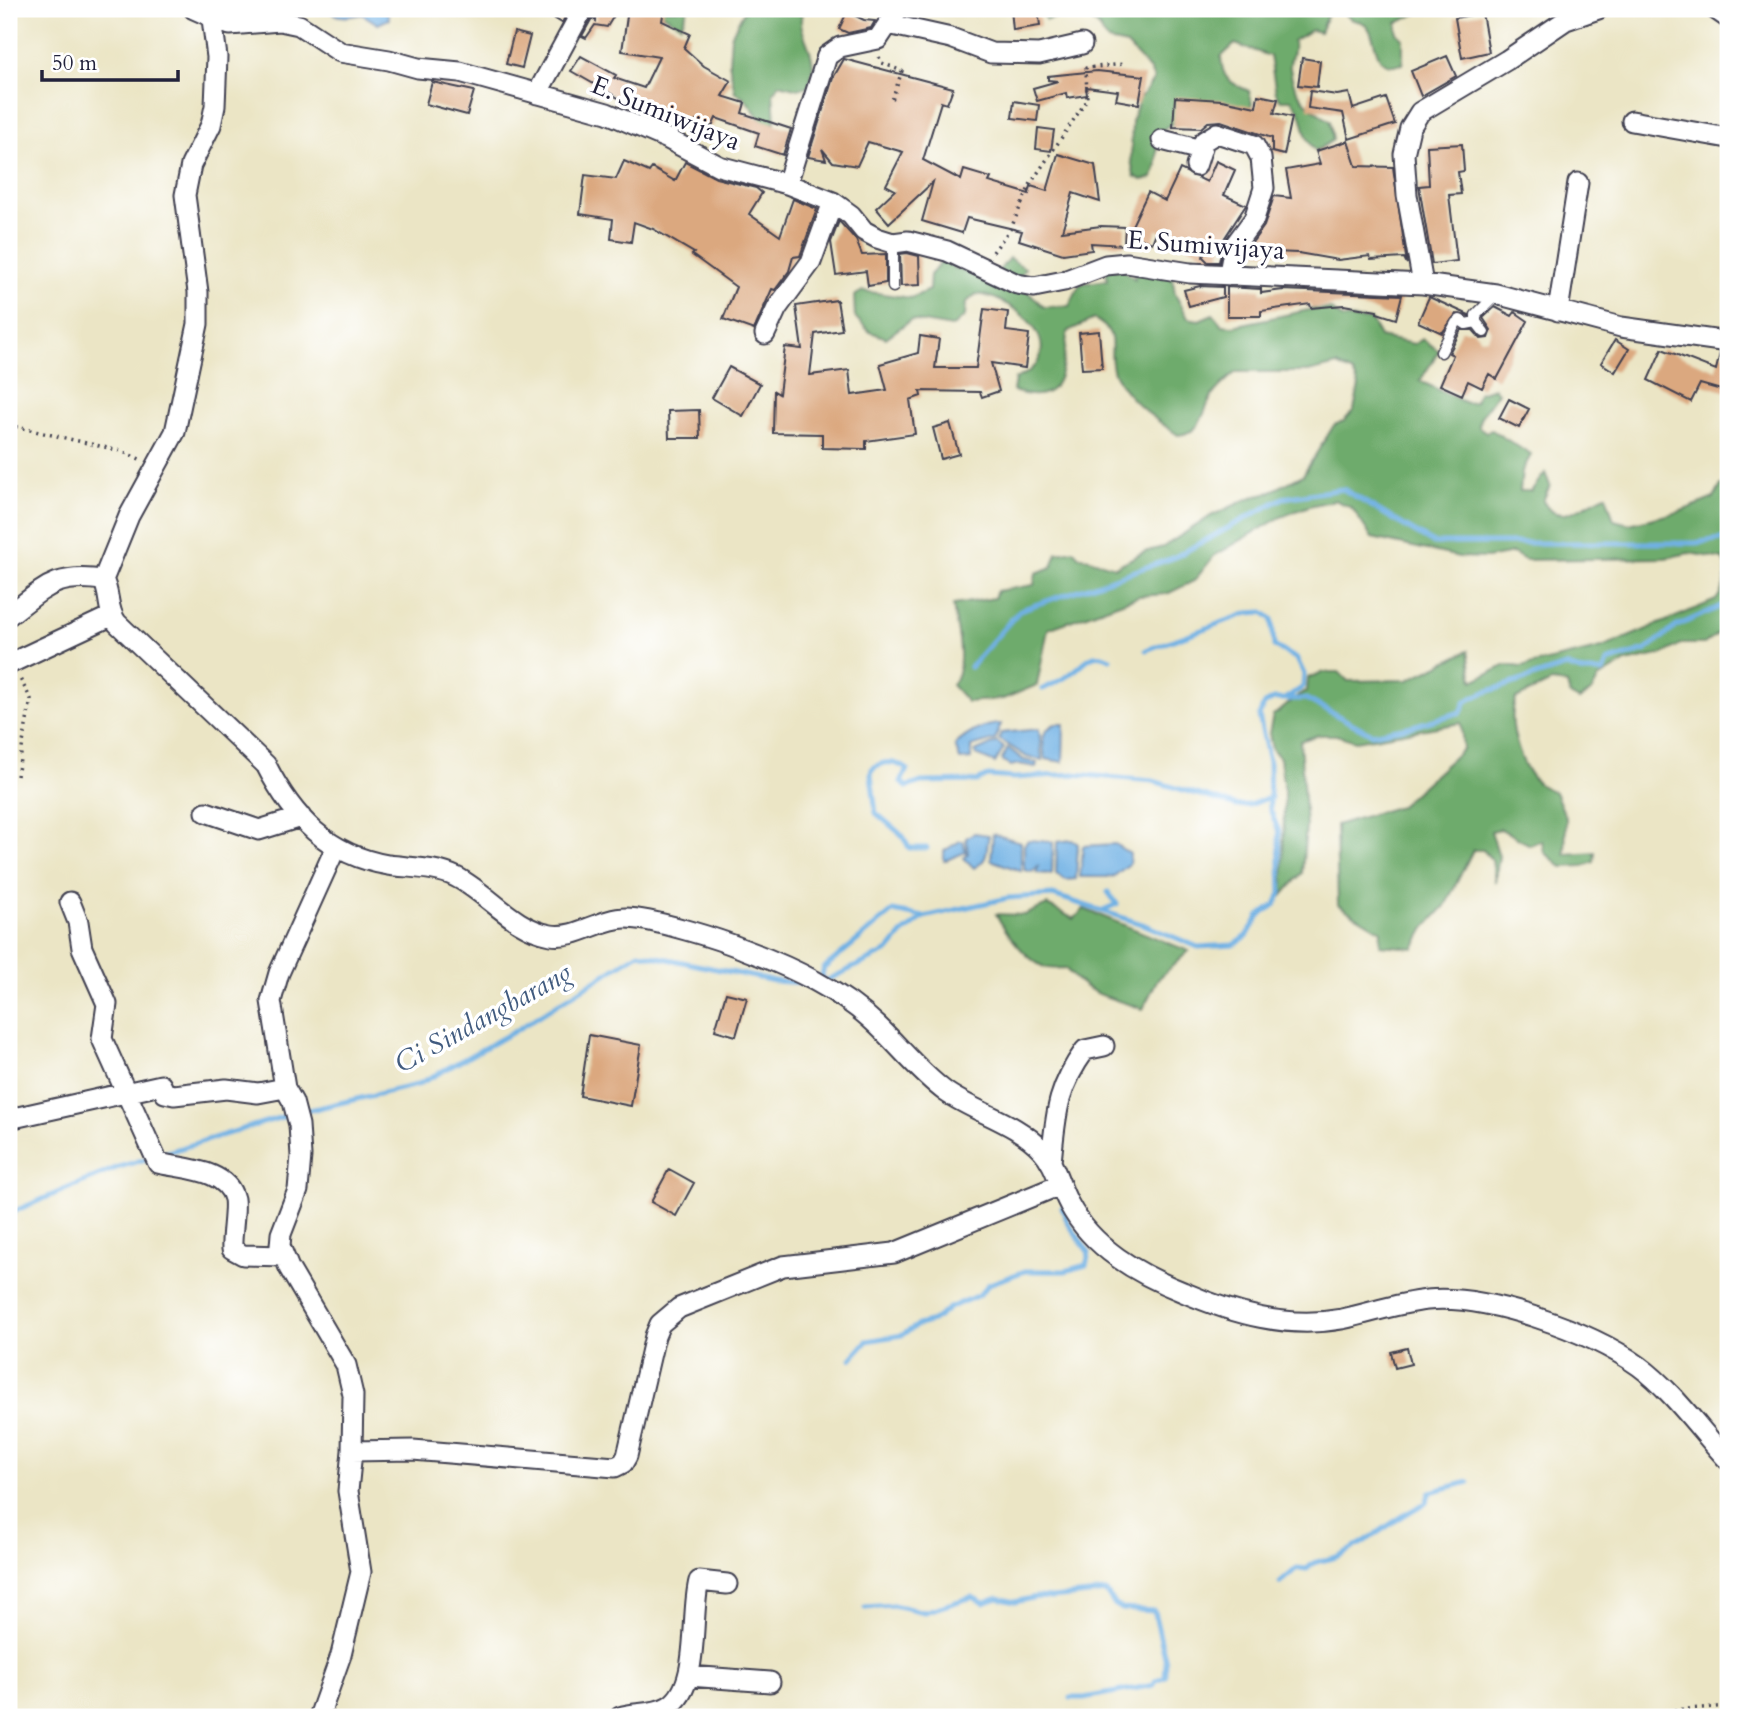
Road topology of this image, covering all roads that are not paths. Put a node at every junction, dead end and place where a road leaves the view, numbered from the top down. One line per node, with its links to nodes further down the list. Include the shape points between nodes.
1 (194, 9): 8 (street, E. Sumiwijaya)
2 (583, 9): 10 (street)
3 (1598, 9): 19 (street, via 1566,20 1420,112 1404,154)
4 (1715, 9): 7 (street)
5 (281, 15): 8 (street, E. Sumiwijaya, via 230,25); 10 (street, E. Sumiwijaya, via 340,52 460,72)
6 (893, 16): 9 (street, via 992,53 1039,54); 15 (street, via 872,42 840,47 827,57)
7 (1728, 18)
8 (212, 19): 28 (street, via 215,106 191,165 185,195 198,324 175,432 129,516)
9 (1082, 44)
10 (537, 94): 15 (street, E. Sumiwijaya, via 607,113 719,166)
11 (1632, 121): 12 (street)
12 (1728, 138)
13 (1162, 140): 18 (street, via 1199,158 1204,141 1217,133 1254,145 1261,158 1264,188 1254,219 1234,246)
14 (1578, 183): 22 (street)
15 (787, 184): 16 (street, E. Sumiwijaya)
16 (833, 202): 17 (street, E. Sumiwijaya, via 864,231); 25 (street, via 811,262 777,308)
17 (893, 243): 18 (street, E. Sumiwijaya, via 908,241 947,251 1017,284 1034,287 1106,265); 20 (lane)
18 (1229, 274): 19 (street, E. Sumiwijaya)
19 (1423, 284): 21 (street, E. Sumiwijaya)
20 (893, 288)
21 (1496, 294): 22 (street, E. Sumiwijaya); 23 (lane, via 1481,307)
22 (1558, 312): 26 (street, E. Sumiwijaya, via 1621,327)
23 (1476, 322): 24 (lane); 27 (lane, via 1456,323)
24 (1484, 332)
25 (765, 334)
26 (1728, 342)
27 (1441, 352)
28 (103, 580): 29 (street, via 67,577); 31 (street, via 109,590)
29 (18, 601): 30 (street)
30 (9, 615)
31 (111, 615): 32 (street); 34 (street, via 266,765)
32 (11, 663)
33 (206, 812): 34 (street, via 259,830)
34 (301, 817): 35 (street)
35 (335, 849): 39 (street, via 273,994 271,1015); 41 (street, via 385,865 454,875 534,931 557,936 627,918 702,935 797,971 876,1024 950,1095 1027,1138)
36 (70, 902): 38 (street, via 82,948 107,1004 102,1039)
37 (1104, 1046): 41 (street, via 1085,1050 1063,1083)
38 (127, 1092): 39 (street, via 161,1085 165,1093 174,1095 226,1089); 40 (street); 43 (street, via 158,1163 218,1177 225,1184 235,1202 232,1249 243,1255)
39 (289, 1095): 43 (street, via 299,1125 300,1175 281,1234)
40 (9, 1119)
41 (1051, 1162): 42 (street)
42 (1060, 1185): 44 (street, via 894,1253 783,1266 679,1308 660,1324 655,1336 627,1456 615,1467 413,1450); 45 (street, via 1089,1233 1125,1264 1206,1302 1256,1317 1292,1323 1327,1321 1426,1300 1449,1300 1496,1306 1569,1330 1638,1366)
43 (283, 1256): 44 (street, via 346,1365 353,1395)
44 (352, 1451): 49 (street, via 348,1491 361,1572 338,1666)
45 (1728, 1460)
46 (727, 1584): 47 (street, via 699,1581 693,1602)
47 (689, 1676): 48 (street); 50 (street, via 671,1705)
48 (769, 1682)
49 (319, 1717)
50 (620, 1717)

